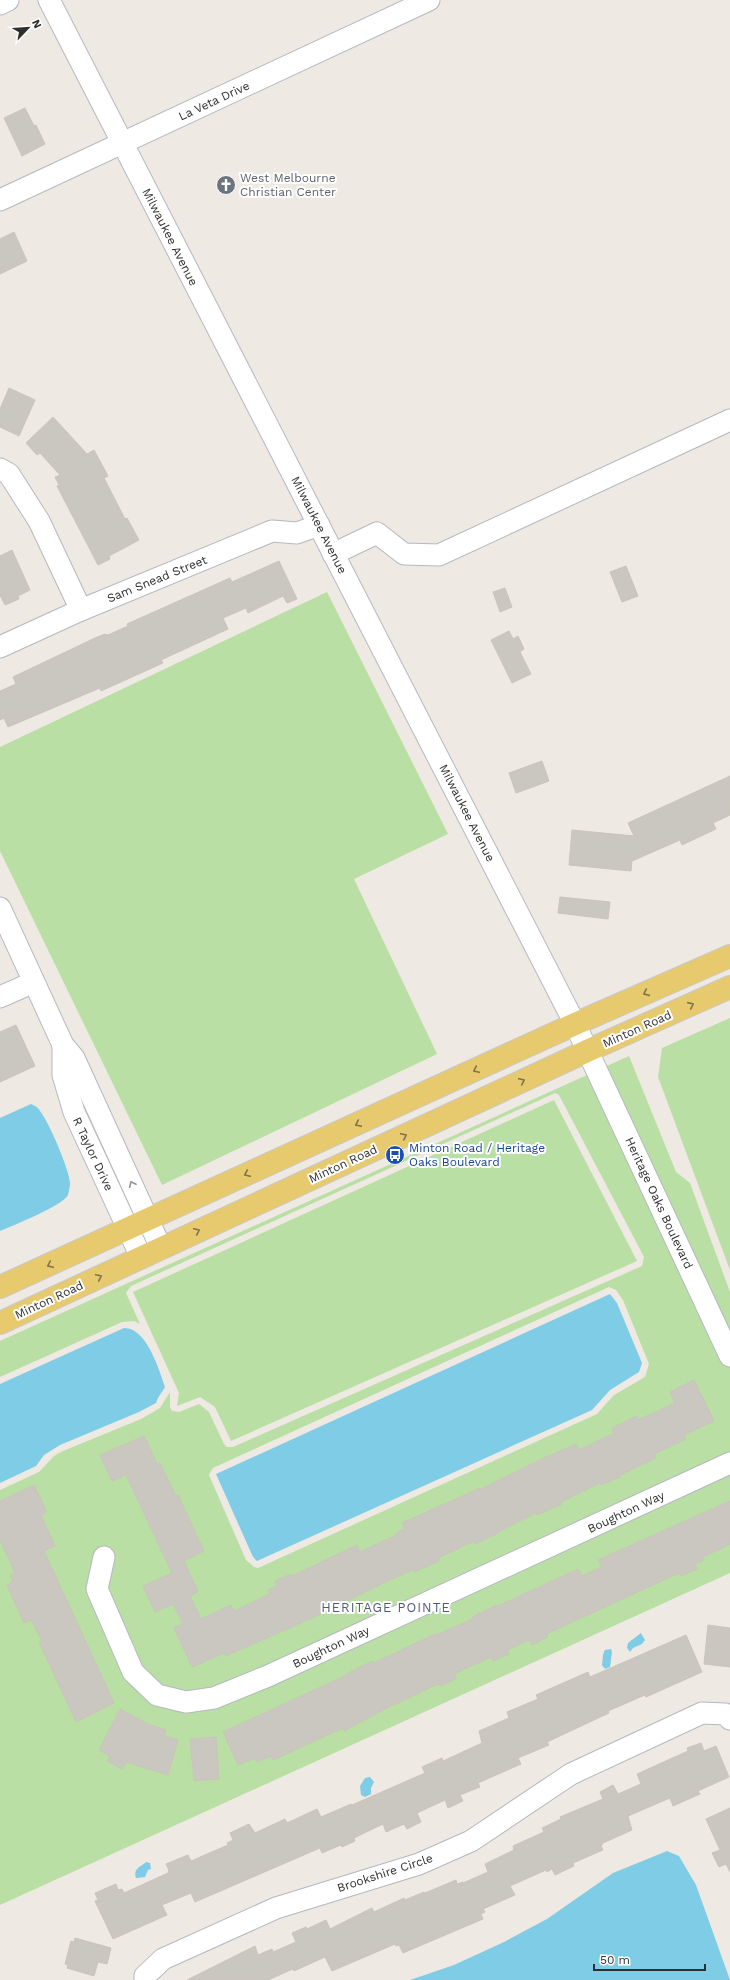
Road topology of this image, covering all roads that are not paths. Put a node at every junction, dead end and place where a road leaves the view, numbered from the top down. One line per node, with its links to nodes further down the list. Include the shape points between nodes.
1 (8, 0): 4 (street)
2 (49, 0): 5 (street, Milwaukee Avenue)
3 (428, 0): 5 (street, La Veta Drive)
4 (0, 4)
5 (122, 144): 6 (street, La Veta Drive); 9 (street, Milwaukee Avenue)
6 (0, 200)
7 (730, 420): 10 (street, via 439,555 404,554 377,534)
8 (0, 469): 11 (street, via 9,474 39,521)
9 (319, 526): 10 (street, Milwaukee Avenue); 11 (street, Sam Snead Street, via 297,533 272,532)
10 (333, 554): 18 (street, Milwaukee Avenue)
11 (81, 610): 12 (street, Sam Snead Street)
12 (0, 647)
13 (0, 908): 15 (street, R Taylor Drive)
14 (730, 956): 18 (main road, one-way to 18)
15 (34, 982): 17 (street); 19 (street, R Taylor Drive)
16 (730, 987): 20 (main road, Minton Road, one-way to 16)
17 (0, 997)
18 (575, 1024): 20 (street, Milwaukee Avenue); 25 (main road, one-way to 25)
19 (63, 1045): 21 (street, R Taylor Drive, via 74,1058); 22 (street, R Taylor Drive, via 63,1075)
20 (587, 1051): 27 (main road, Minton Road, one-way to 20); 31 (street, Heritage Oaks Boulevard)
21 (91, 1095): 22 (street); 23 (street, R Taylor Drive)
22 (71, 1102): 24 (street, R Taylor Drive)
23 (116, 1148): 24 (street); 25 (street, R Taylor Drive, one-way to 23)
24 (95, 1158): 26 (street, R Taylor Drive)
25 (149, 1219): 26 (main road); 27 (street, R Taylor Drive)
26 (127, 1229): 28 (street, R Taylor Drive); 29 (main road, one-way to 29)
27 (161, 1248): 28 (main road, Minton Road)
28 (141, 1257): 30 (main road, Minton Road, one-way to 28)
29 (0, 1287)
30 (0, 1323)
31 (730, 1356)
32 (730, 1463): 33 (street, Boughton Way, via 214,1698 186,1702 157,1694 133,1672 97,1589)
33 (104, 1557)
34 (730, 1719): 35 (street, Brookshire Circle, via 725,1714 702,1713 571,1774 471,1841 419,1864 276,1908 163,1959 145,1976)
35 (145, 1980)

